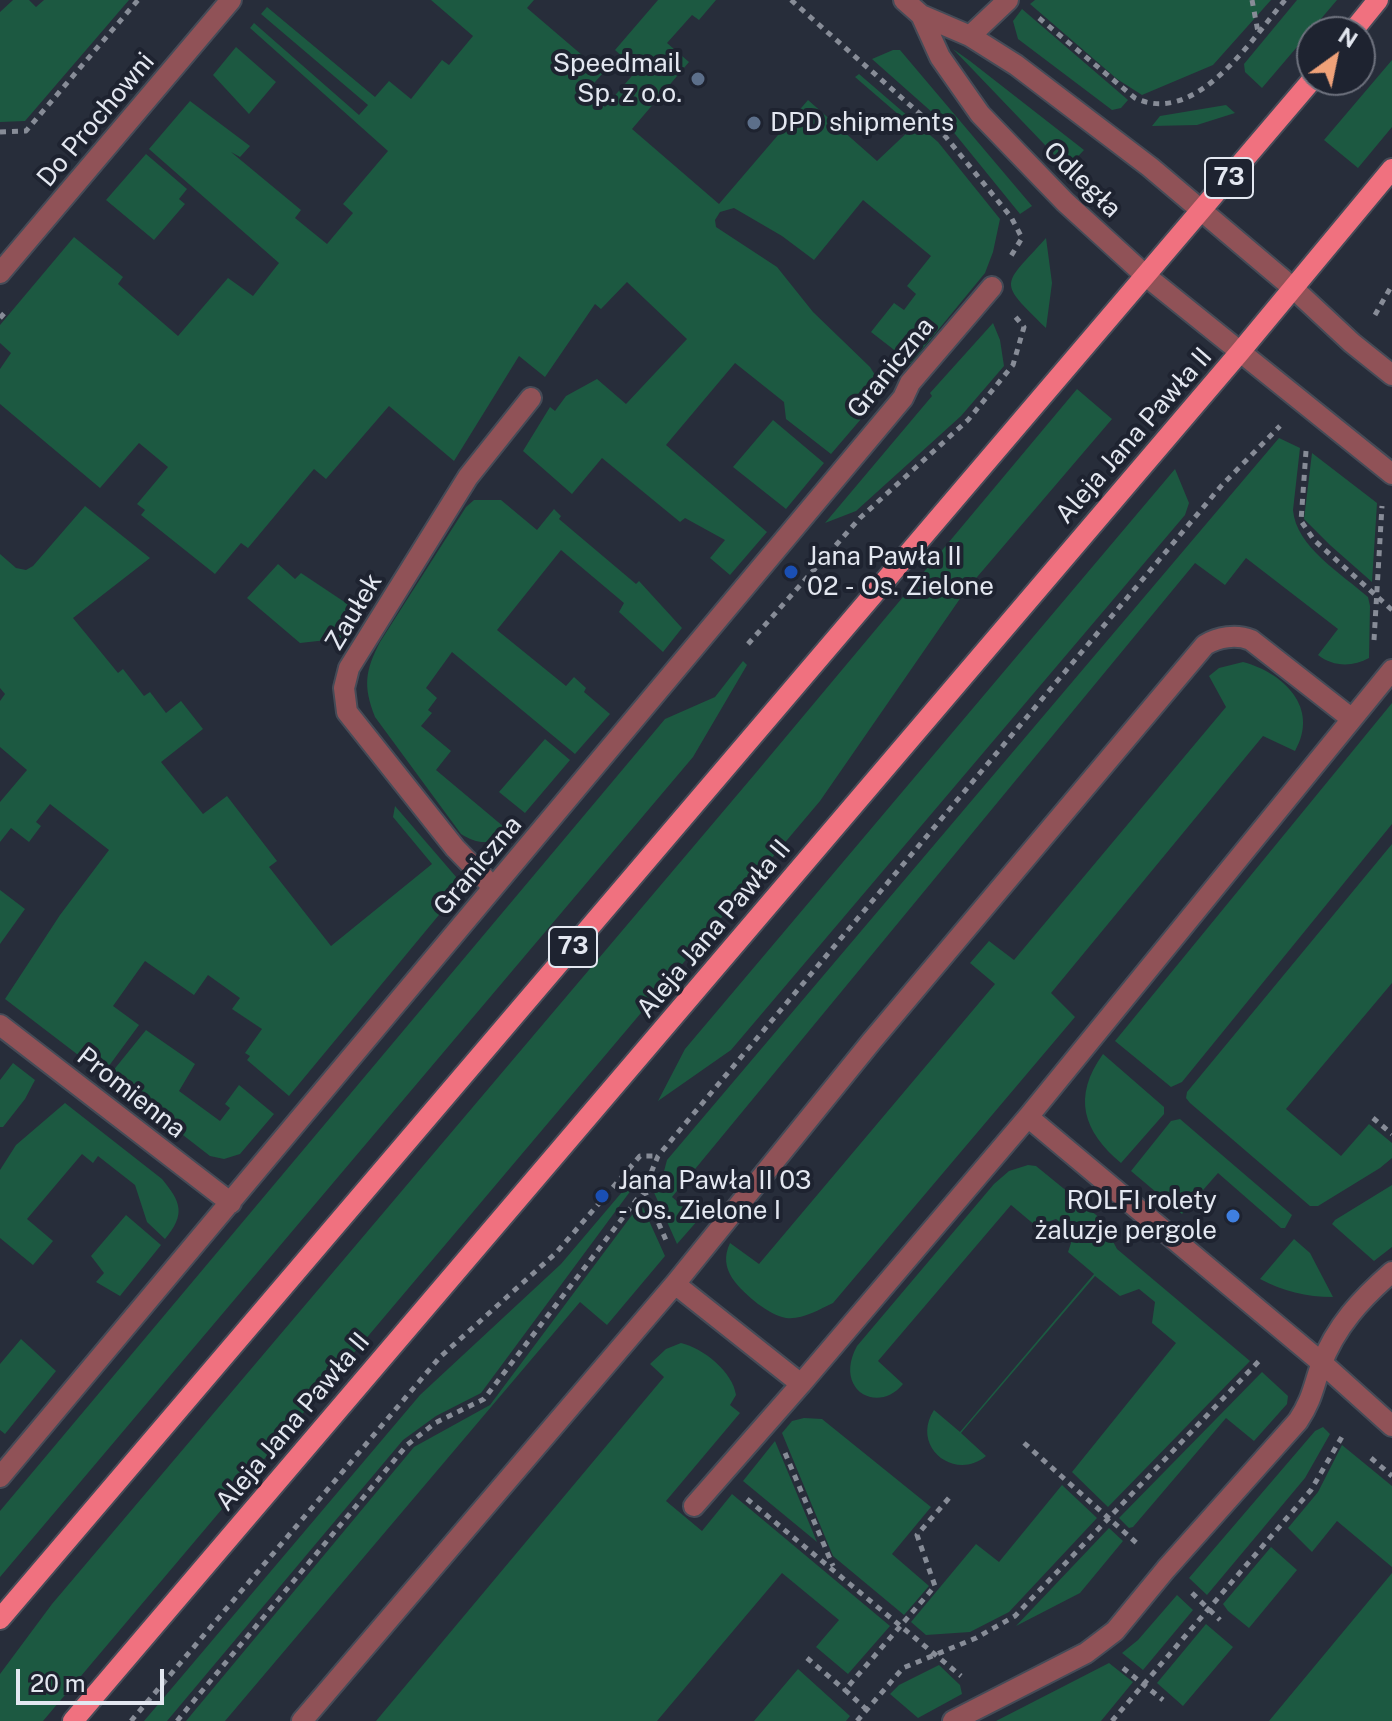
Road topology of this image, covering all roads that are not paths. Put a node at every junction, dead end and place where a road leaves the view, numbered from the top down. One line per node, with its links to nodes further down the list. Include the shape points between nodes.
1 (231, 0): 11 (street, Do Prochowni)
2 (904, 0): 5 (street, Odległa)
3 (1008, 0): 7 (street)
4 (1378, 0): 6 (main road)
5 (921, 15): 7 (street, Odległa); 12 (street, Odległa, via 940,57 980,114)
6 (1365, 16)
7 (970, 36): 10 (street, Odległa, via 1029,75)
8 (1299, 96): 10 (main road, 73)
9 (1392, 169): 14 (main road, Aleja Jana Pawła II)
10 (1203, 210): 12 (main road, 73); 14 (street, Odległa)
11 (0, 273)
12 (1146, 276): 15 (street, Odległa); 32 (main road, 73)
13 (992, 287): 21 (street, Graniczna)
14 (1293, 288): 15 (main road, Aleja Jana Pawła II); 16 (street, Odległa)
15 (1240, 352): 18 (street, Odległa); 33 (main road, Aleja Jana Pawła II)
16 (1392, 375)
17 (531, 398): 21 (street, Zaułek, via 468,477 349,668 344,688 347,712 455,848)
18 (1392, 474)
19 (1391, 671): 20 (street)
20 (1352, 719): 23 (street); 26 (street, via 1251,640 1228,637 1205,645)
21 (493, 887): 24 (street, Graniczna)
22 (0, 1025): 24 (street, Promienna)
23 (1028, 1117): 27 (street); 28 (street)
24 (231, 1203): 30 (street, Graniczna)
25 (1392, 1272): 27 (street, via 1352,1308)
26 (679, 1280): 28 (street); 34 (street)
27 (1322, 1363): 29 (street); 35 (street, via 1311,1402 1298,1421 1115,1631)
28 (801, 1384): 31 (street)
29 (1392, 1426)
30 (0, 1477)
31 (694, 1506)
32 (0, 1619)
33 (73, 1721)
34 (302, 1721)
35 (953, 1721)

